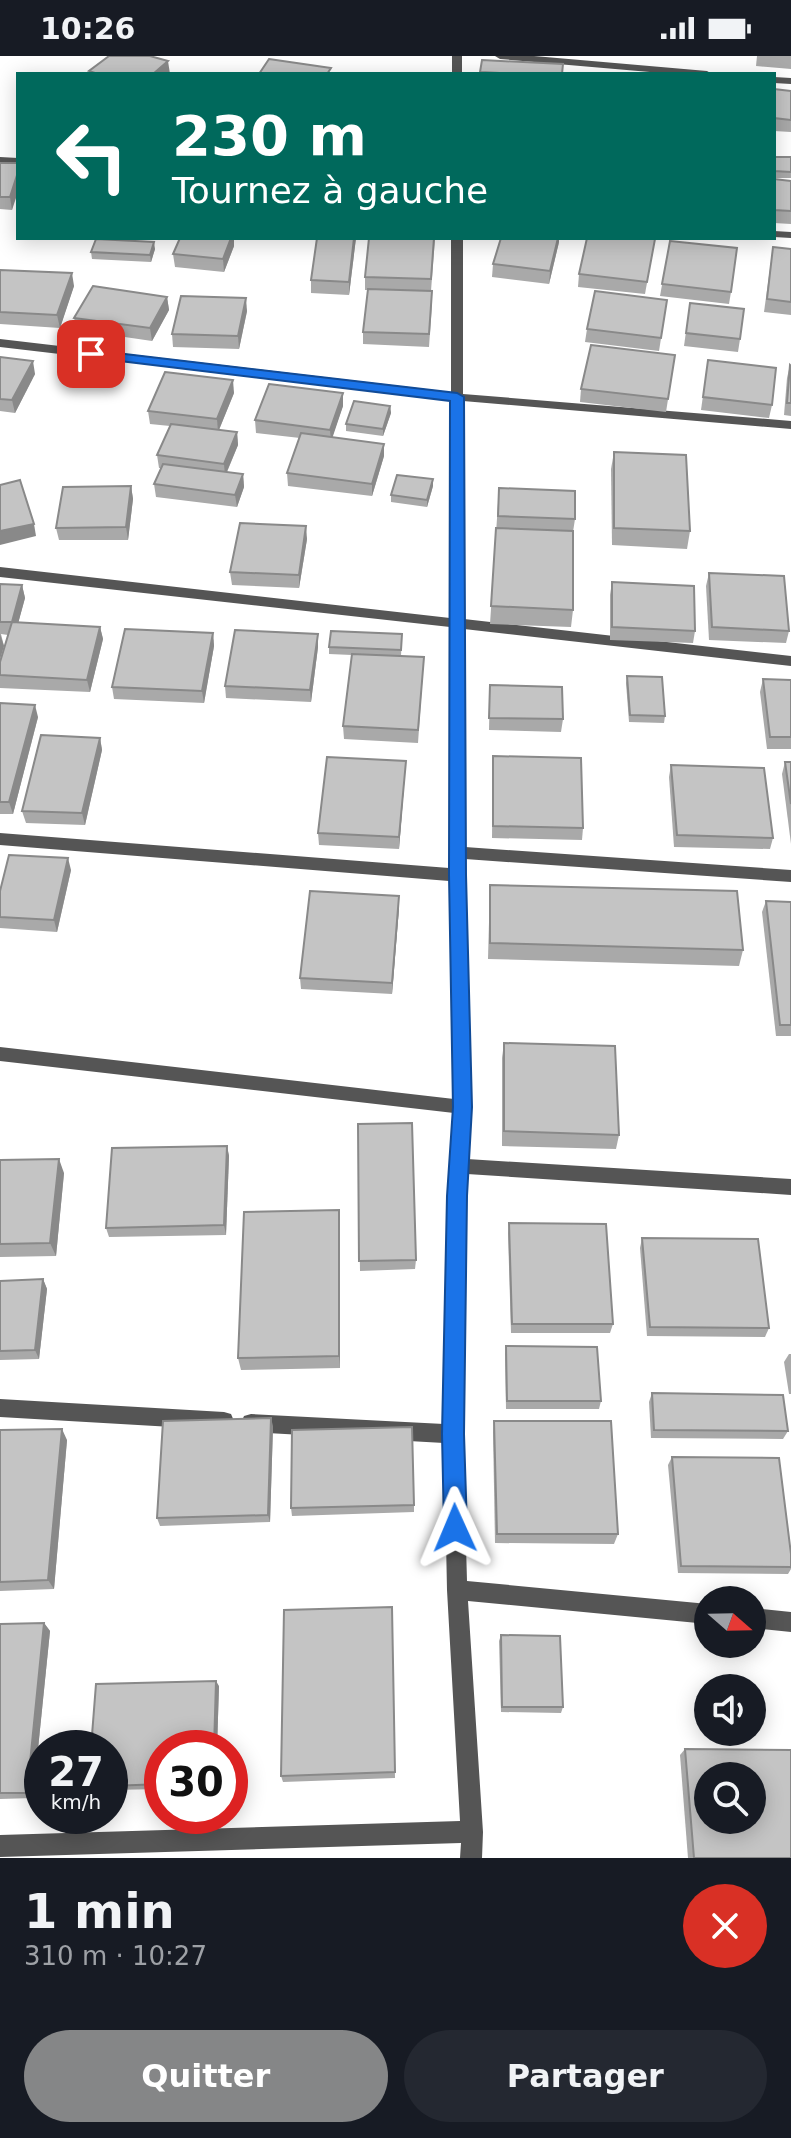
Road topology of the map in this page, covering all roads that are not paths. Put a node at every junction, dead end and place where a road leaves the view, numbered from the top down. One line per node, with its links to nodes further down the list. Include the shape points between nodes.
1 (500, 56): 2 (street)
2 (684, 72)
3 (457, 240): 5 (street)
4 (0, 343): 5 (street)
5 (457, 397): 6 (street); 8 (street)
6 (791, 425)
7 (0, 572): 8 (street)
8 (457, 623): 9 (street); 11 (street)
9 (791, 661)
10 (0, 839): 12 (street)
11 (458, 853): 12 (street); 13 (street)
12 (457, 875): 15 (street)
13 (791, 876)
14 (0, 1054): 15 (street)
15 (463, 1107): 16 (street)
16 (458, 1166): 17 (street); 19 (street)
17 (791, 1187)
18 (0, 1408): 19 (street)
19 (453, 1434): 20 (street)
20 (457, 1590): 21 (street); 24 (street)
21 (694, 1613)
22 (766, 1619): 23 (street)
23 (791, 1622)
24 (472, 1832): 25 (street); 26 (street)
25 (0, 1846)
26 (471, 1858)

